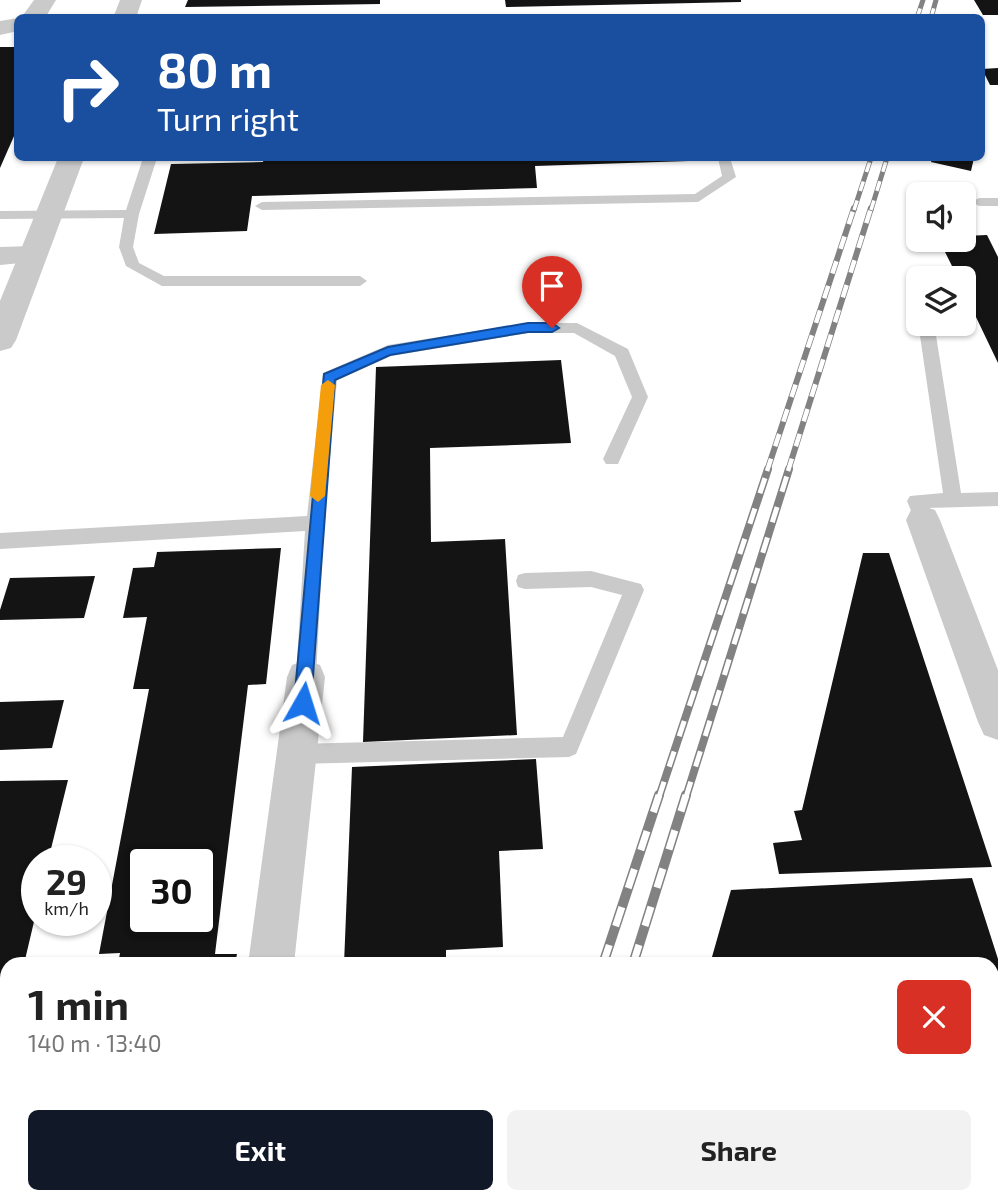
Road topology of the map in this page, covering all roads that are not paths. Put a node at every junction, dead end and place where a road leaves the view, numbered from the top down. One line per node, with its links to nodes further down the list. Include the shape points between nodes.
1 (70, 161): 7 (street)
2 (149, 161): 8 (lane)
3 (725, 161): 6 (lane, via 729,177 698,198)
4 (979, 202): 5 (lane)
5 (998, 202)
6 (262, 206)
7 (48, 214): 8 (lane); 9 (lane); 10 (street)
8 (132, 214): 12 (lane, via 126,247 133,266 162,281)
9 (0, 215)
10 (32, 255): 11 (street); 14 (street)
11 (0, 256)
12 (360, 281)
13 (928, 336): 17 (lane)
14 (0, 340)
15 (611, 459): 19 (lane, via 640,397 622,353 577,328 528,328 388,351 329,377)
16 (998, 499): 17 (lane)
17 (953, 500): 18 (lane, via 916,501)
18 (923, 520): 23 (street)
19 (315, 523): 20 (lane); 22 (lane)
20 (0, 541)
21 (525, 581): 24 (lane, via 591,579 634,590 569,747)
22 (306, 677): 24 (street)
23 (998, 722)
24 (297, 754): 25 (street)
25 (272, 957)

